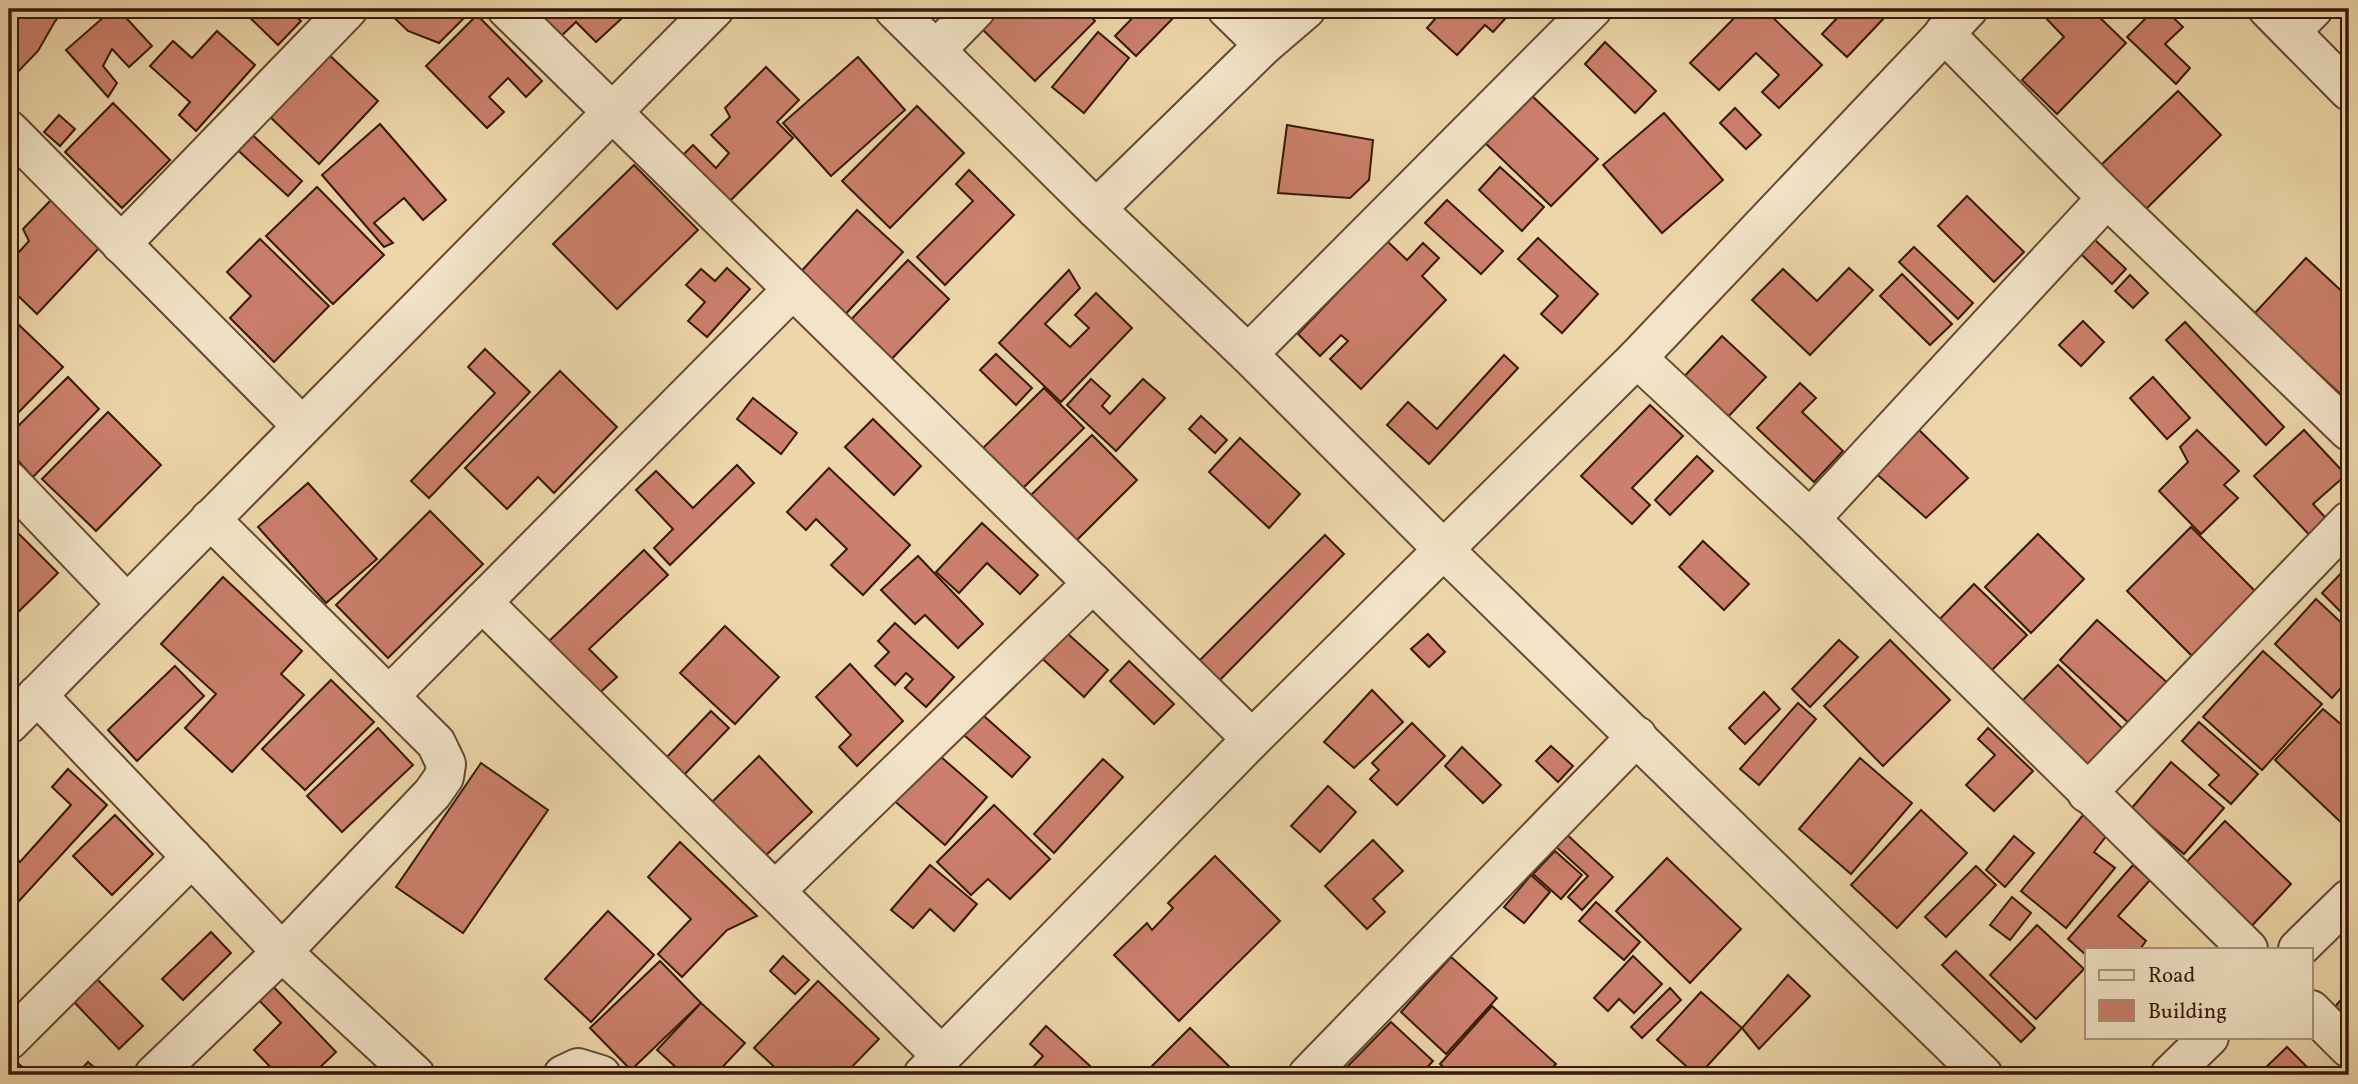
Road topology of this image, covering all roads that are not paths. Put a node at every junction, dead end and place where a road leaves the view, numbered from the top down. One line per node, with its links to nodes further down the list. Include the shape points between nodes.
1 (348, 9): 18 (street)
2 (507, 9): 14 (street)
3 (714, 9): 14 (street)
4 (894, 9): 12 (street)
5 (976, 9): 12 (street)
6 (1227, 9): 11 (street)
7 (1306, 9): 11 (street)
8 (1592, 9): 20 (street)
9 (2290, 16): 13 (street)
10 (1956, 21): 16 (street); 21 (street)
11 (1264, 45): 17 (street)
12 (936, 50): 17 (street)
13 (2349, 90)
14 (612, 112): 19 (street); 22 (street)
15 (9, 130): 18 (street)
16 (2107, 198): 23 (street); 26 (street)
17 (1096, 209): 20 (street)
18 (121, 244): 22 (street)
19 (793, 289): 29 (street); 30 (street)
20 (1248, 354): 28 (street)
21 (1637, 358): 26 (street); 28 (street)
22 (302, 426): 25 (street)
23 (2349, 431)
24 (9, 481): 31 (street)
25 (210, 519): 31 (street); 33 (street)
26 (1810, 519): 37 (street)
27 (2349, 521): 37 (street)
28 (1444, 550): 35 (street); 36 (street)
29 (1093, 583): 36 (street); 39 (street)
30 (482, 602): 33 (street); 39 (street)
31 (127, 604): 32 (street)
32 (37, 695): 34 (street); 38 (street)
33 (388, 696): 43 (street, via 436,743 446,764 444,777)
34 (9, 724)
35 (1637, 736): 53 (street); 54 (street)
36 (1252, 739): 48 (street)
37 (2087, 793): 41 (street)
38 (191, 856): 43 (street); 46 (street)
39 (775, 891): 48 (street)
40 (2349, 899): 42 (street)
41 (2247, 948)
42 (2299, 948)
43 (282, 952): 49 (street); 50 (street)
44 (2312, 1011): 47 (street)
45 (2209, 1038): 55 (street)
46 (9, 1040)
47 (2349, 1048)
48 (932, 1065)
49 (154, 1075)
50 (415, 1075)
51 (563, 1075): 52 (street, via 578,1068)
52 (601, 1075)
53 (1308, 1075)
54 (1983, 1075)
55 (2170, 1075)

